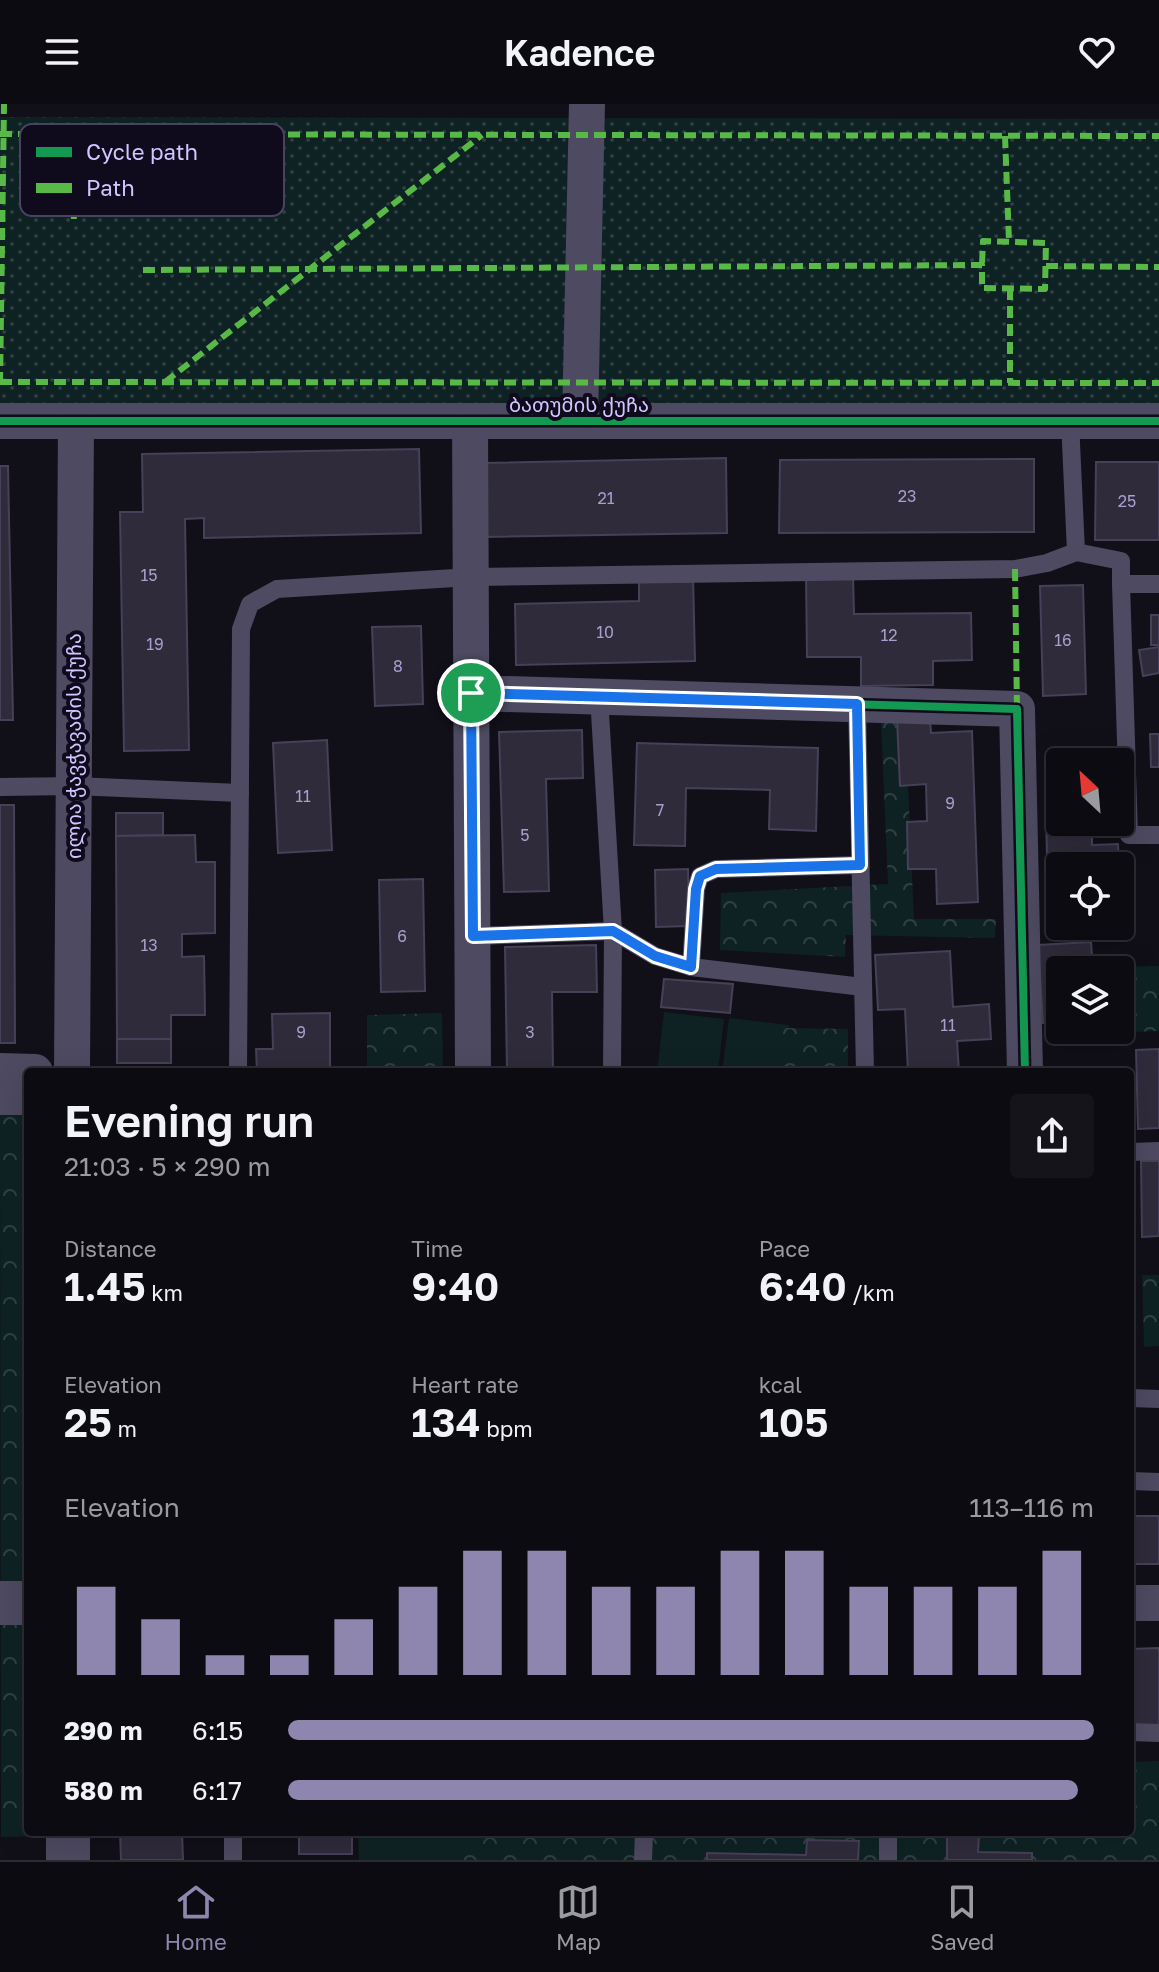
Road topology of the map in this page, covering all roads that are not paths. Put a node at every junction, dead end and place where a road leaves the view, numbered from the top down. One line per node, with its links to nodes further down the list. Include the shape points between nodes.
1 (587, 104): 5 (street)
2 (0, 421): 3 (street, ბათუმის ქუჩა)
3 (76, 421): 4 (street, ბათუმის ქუჩა); 15 (street, ილია ჭავჭავაძის ქუჩა)
4 (470, 421): 5 (street, ბათუმის ქუჩა); 9 (street)
5 (580, 421): 6 (street, ბათუმის ქუჩა)
6 (1070, 421): 7 (street, ბათუმის ქუჩა); 8 (lane)
7 (1159, 421)
8 (1076, 552): 9 (lane, via 1015,569); 10 (lane, via 1121,561)
9 (471, 577): 12 (street); 17 (lane, via 277,589 250,604 241,629)
10 (1121, 584): 11 (lane); 18 (lane, via 1129,835)
11 (1159, 584)
12 (471, 693): 13 (street); 21 (street)
13 (599, 696): 14 (street); 20 (lane)
14 (857, 704): 19 (lane); 29 (street, via 1017,709)
15 (74, 786): 16 (lane); 17 (lane); 24 (street, ილია ჭავჭავაძის ქუჩა)
16 (0, 787)
17 (240, 793): 25 (lane)
18 (1159, 835)
19 (860, 865): 22 (lane, via 716,869 700,876); 23 (lane)
20 (613, 931): 21 (lane); 22 (lane, via 655,956); 27 (lane)
21 (473, 936): 26 (street)
22 (691, 967): 23 (lane)
23 (863, 987): 28 (lane)
24 (72, 1068)
25 (238, 1068)
26 (473, 1068)
27 (612, 1068)
28 (865, 1068)
29 (1025, 1068)
30 (0, 1071): 31 (street)
31 (24, 1072)
32 (0, 1097): 33 (street)
33 (24, 1097)
34 (1159, 1151): 35 (lane)
35 (1134, 1152)
36 (1134, 1398): 37 (lane)
37 (1159, 1399)
38 (1134, 1481): 39 (lane)
39 (1159, 1482)
40 (0, 1603): 41 (street)
41 (24, 1603)
42 (1134, 1603): 43 (street)
43 (1159, 1603)
44 (1134, 1732): 45 (lane)
45 (1159, 1733)
46 (68, 1836): 50 (street)
47 (233, 1836): 51 (lane)
48 (644, 1836): 52 (lane)
49 (888, 1836): 53 (lane)
50 (68, 1860)
51 (233, 1860)
52 (643, 1860)
53 (888, 1860)

